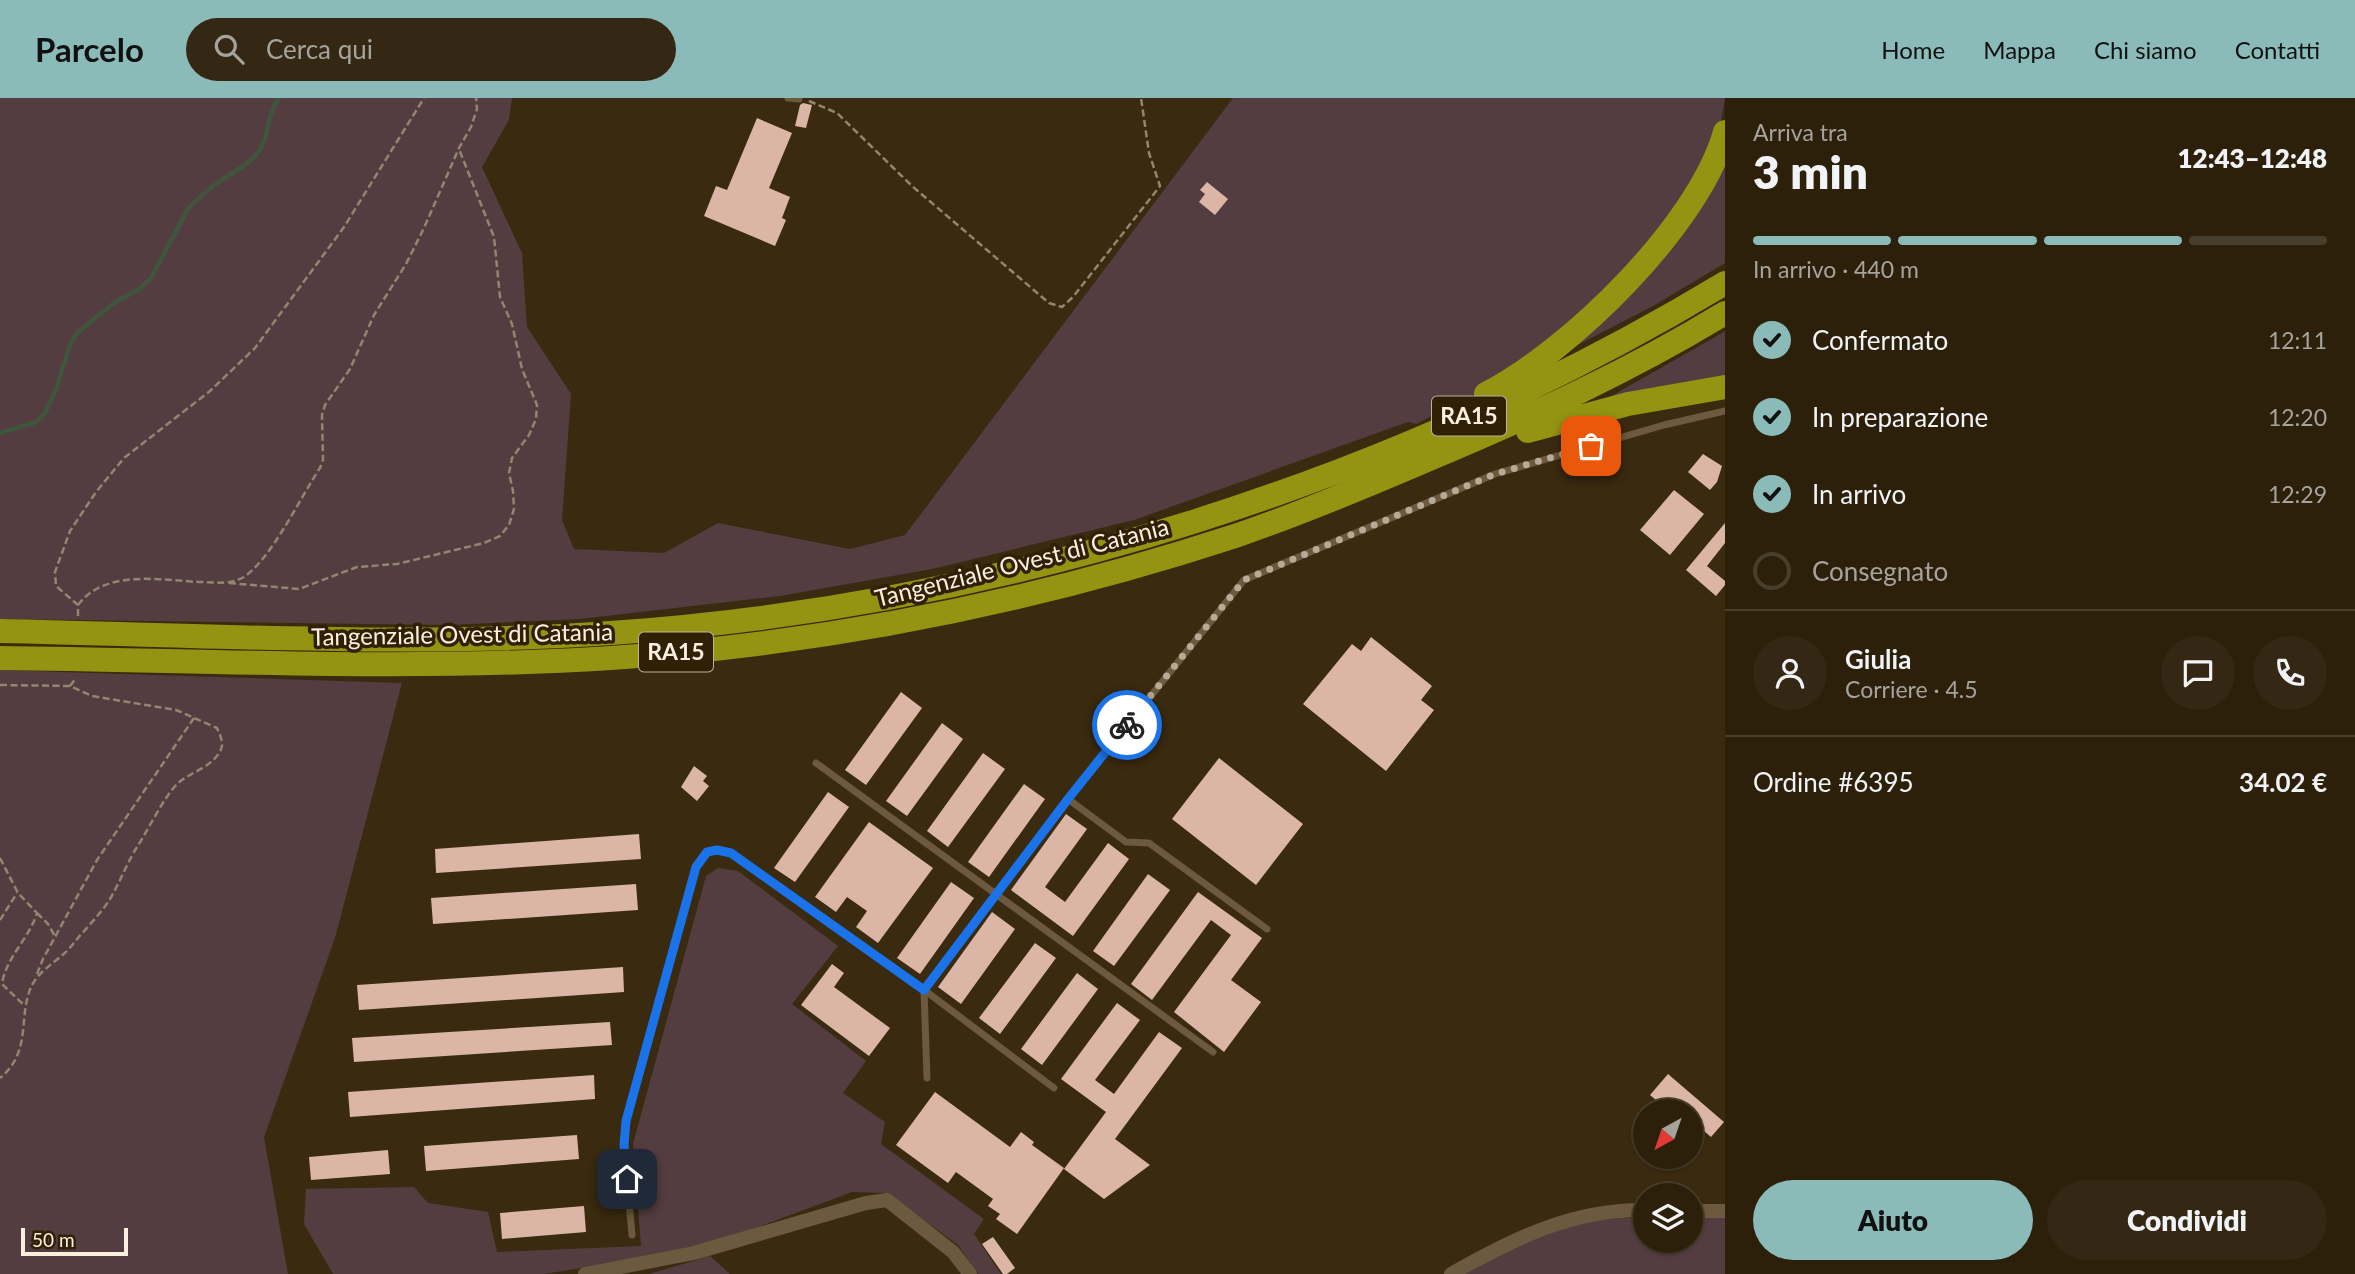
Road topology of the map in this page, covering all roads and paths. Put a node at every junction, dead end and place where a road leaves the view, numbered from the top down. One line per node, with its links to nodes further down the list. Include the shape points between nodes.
1 (424, 98): 15 (path, via 344,227 255,348 210,391 124,458 96,492 70,531 55,572 56,586)
2 (476, 98): 7 (path, via 471,127)
3 (788, 98): 5 (lane)
4 (1141, 98): 5 (path, via 1149,153 1160,186 1062,307 1049,303 937,208 837,113)
5 (799, 99)
6 (1725, 132): 13 (highway, via 1709,171 1638,271 1533,365 1455,410 1272,483)
7 (459, 148): 14 (path, via 406,264 374,315 351,369 325,405 320,468 255,567); 14 (path, via 494,237 500,297 537,405 529,435 512,458 509,473 514,509 509,525 500,536 484,543 397,564 357,567 299,589)
8 (1725, 283): 13 (highway, Tangenziale Ovest di Catania / RA15, via 1612,347 1428,435)
9 (1725, 313): 12 (highway, Tangenziale Ovest di Catania / RA15, via 1533,416)
10 (1725, 387): 12 (highway, via 1628,404 1537,428 1471,455)
11 (1725, 411): 24 (lane, via 1495,474 1244,580)
12 (1339, 497): 18 (highway, Tangenziale Ovest di Catania / RA15, via 1238,535 1080,581 922,618 716,649 399,665)
13 (1199, 519): 17 (highway, Tangenziale Ovest di Catania / RA15, via 1071,556 915,593 611,633 386,640)
14 (226, 583): 15 (path, via 136,579 96,587)
15 (78, 605): 16 (path)
16 (78, 623)
17 (0, 631)
18 (0, 657)
19 (78, 673): 21 (path)
20 (0, 685): 21 (path)
21 (70, 686): 22 (path, via 92,696)
22 (195, 717): 31 (path, via 97,860); 32 (path, via 217,728 221,751 211,764 175,786 110,900 68,951)
23 (816, 763): 27 (lane)
24 (1068, 799): 27 (lane); 30 (lane, via 1126,842 1149,843)
25 (0, 858): 26 (path)
26 (18, 892): 28 (path); 29 (path)
27 (995, 895): 33 (lane); 35 (lane)
28 (37, 913): 31 (path); 34 (path, via 4,971 2,984)
29 (0, 920)
30 (1267, 929)
31 (56, 938): 32 (path)
32 (36, 978): 34 (path)
33 (924, 990): 37 (lane); 38 (lane); 42 (lane, via 731,853 707,852 696,867 626,1121)
34 (26, 1007): 36 (path, via 20,1046 14,1062)
35 (1213, 1052)
36 (0, 1077)
37 (928, 1078)
38 (1054, 1088)
39 (1633, 1210): 45 (street, via 1568,1219 1525,1235)
40 (1703, 1211): 41 (street)
41 (1725, 1212)
42 (632, 1236)
43 (585, 1274): 44 (street, via 694,1253 887,1200 953,1252)
44 (970, 1274)
45 (1451, 1274)

